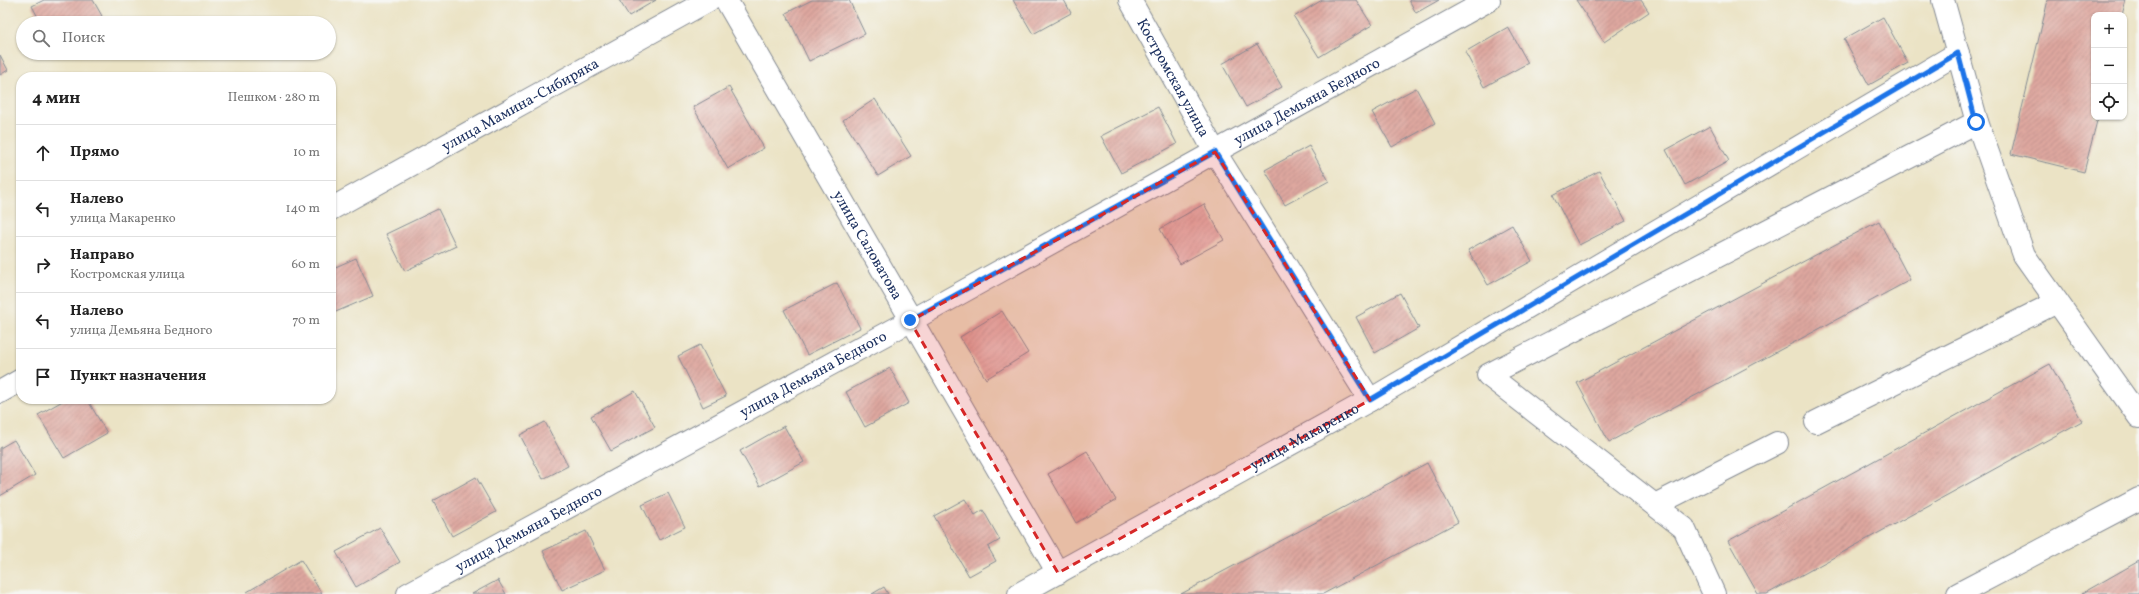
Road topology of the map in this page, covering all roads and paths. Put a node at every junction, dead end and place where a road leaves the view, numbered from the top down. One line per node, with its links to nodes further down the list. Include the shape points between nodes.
1 (709, 0): 9 (street, улица Мамина-Сибиряка)
2 (726, 0): 11 (street, улица Саловатова)
3 (1130, 0): 8 (street, Костромская улица)
4 (1489, 0): 8 (street, улица Демьяна Бедного)
5 (1943, 0): 6 (street)
6 (1958, 53): 7 (street); 14 (street, улица Макаренко)
7 (1976, 122): 10 (street, via 2024,255); 19 (street, via 1488,375)
8 (1215, 152): 11 (street, улица Демьяна Бедного); 14 (street, Костромская улица)
9 (336, 206)
10 (2057, 302): 15 (street); 16 (street)
11 (910, 320): 20 (street, улица Саловатова); 21 (street, улица Демьяна Бедного)
12 (16, 383): 13 (street)
13 (0, 392)
14 (1370, 400): 20 (street, улица Макаренко)
15 (2139, 417)
16 (1816, 422)
17 (1776, 443): 19 (street)
18 (2139, 499): 24 (street)
19 (1655, 505): 23 (street, via 1684,528)
20 (1058, 574): 22 (street, улица Макаренко)
21 (408, 594)
22 (1020, 594)
23 (1714, 594)
24 (1958, 594)

